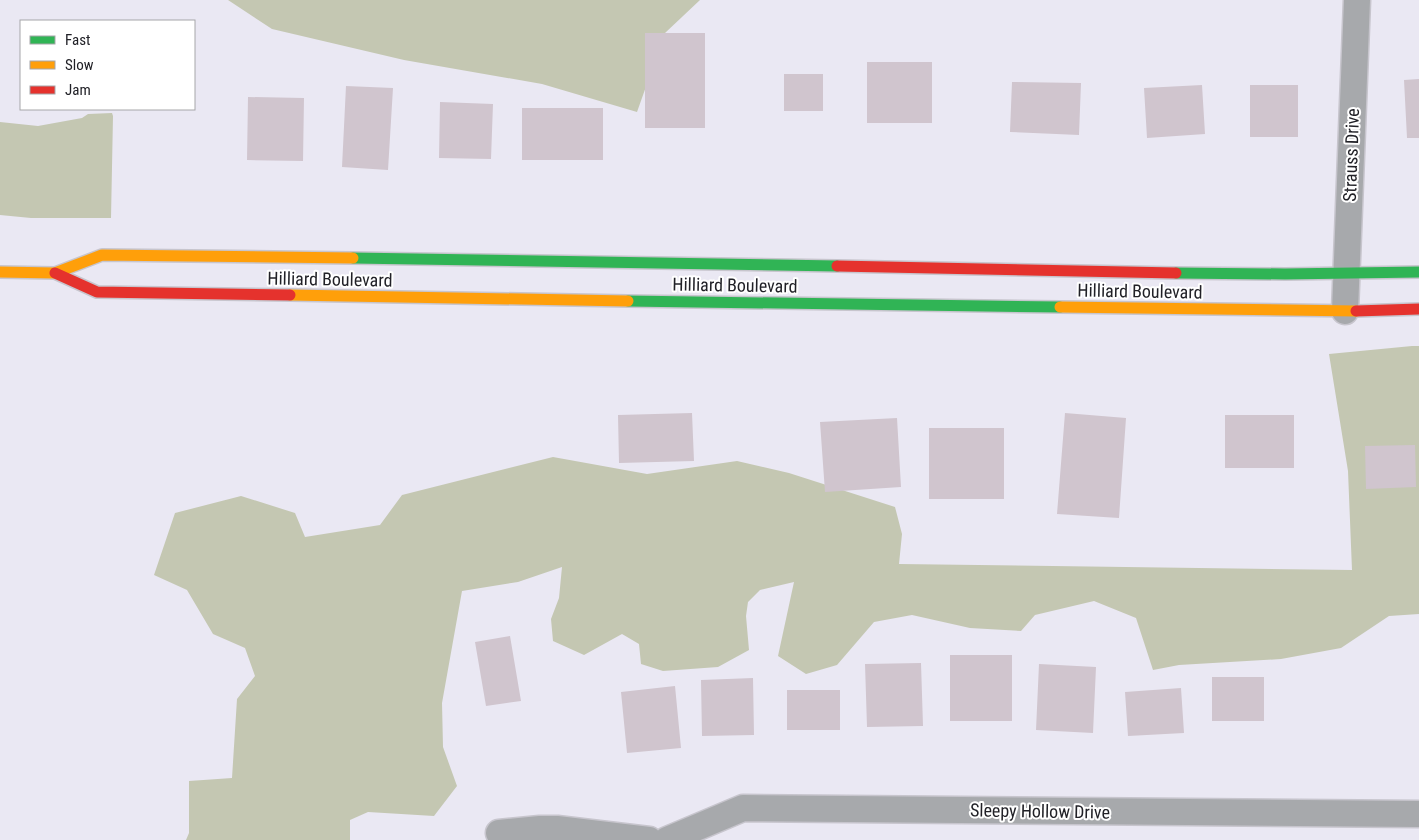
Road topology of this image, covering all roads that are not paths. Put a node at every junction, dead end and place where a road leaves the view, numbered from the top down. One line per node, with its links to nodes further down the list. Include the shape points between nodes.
1 (1357, 0): 5 (street, Strauss Drive)
2 (0, 272): 4 (main road, Hilliard Boulevard)
3 (1419, 272): 5 (main road, Hilliard Boulevard)
4 (55, 273): 5 (main road, Hilliard Boulevard, via 102,255); 7 (main road, Hilliard Boulevard, via 97,292)
5 (1346, 274): 7 (street, Strauss Drive)
6 (1419, 310): 7 (main road, Hilliard Boulevard)
7 (1345, 311)
8 (1419, 814): 11 (street, Sleepy Hollow Drive, via 743,808)
9 (499, 833): 10 (street, via 557,829)
10 (649, 840)
11 (667, 840)

